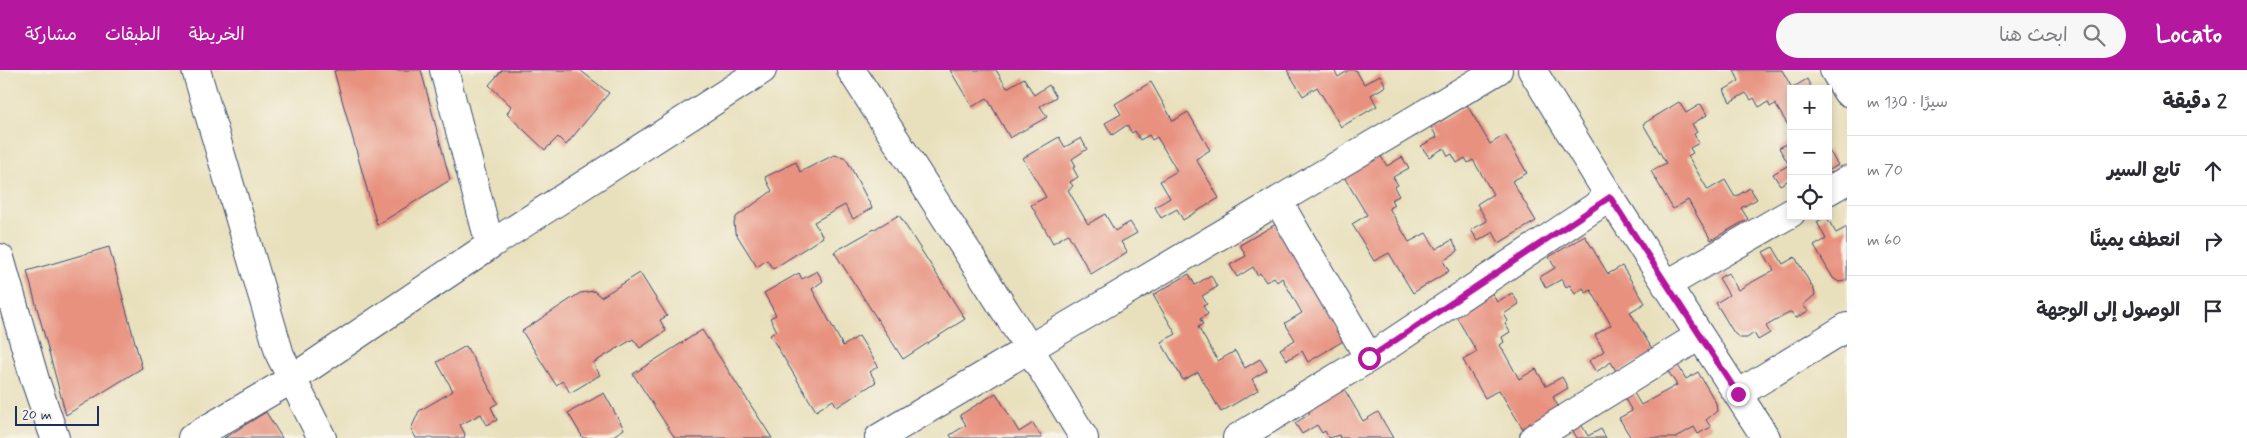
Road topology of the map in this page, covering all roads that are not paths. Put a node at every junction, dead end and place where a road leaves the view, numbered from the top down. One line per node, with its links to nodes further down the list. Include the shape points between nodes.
1 (196, 70): 21 (street, via 280,355)
2 (444, 70): 14 (street)
3 (762, 70): 14 (street)
4 (851, 70): 19 (street)
5 (1498, 70): 12 (street)
6 (1532, 70): 11 (street)
7 (1834, 70): 8 (street)
8 (1847, 92)
9 (1847, 180): 10 (street)
10 (1832, 189)
11 (1610, 197): 16 (street); 20 (street)
12 (1278, 201): 19 (street); 20 (street)
13 (1787, 215): 16 (street)
14 (490, 245): 21 (street)
15 (0, 258): 23 (street)
16 (1666, 285): 18 (street)
17 (1847, 327): 22 (street)
18 (1699, 336): 22 (street); 29 (street)
19 (1029, 348): 26 (street); 27 (street)
20 (1369, 358): 28 (street)
21 (292, 380): 24 (street); 25 (street)
22 (1738, 394): 30 (street)
23 (55, 438)
24 (192, 438)
25 (322, 438)
26 (879, 438)
27 (1084, 438)
28 (1237, 438)
29 (1534, 438)
30 (1766, 438)

